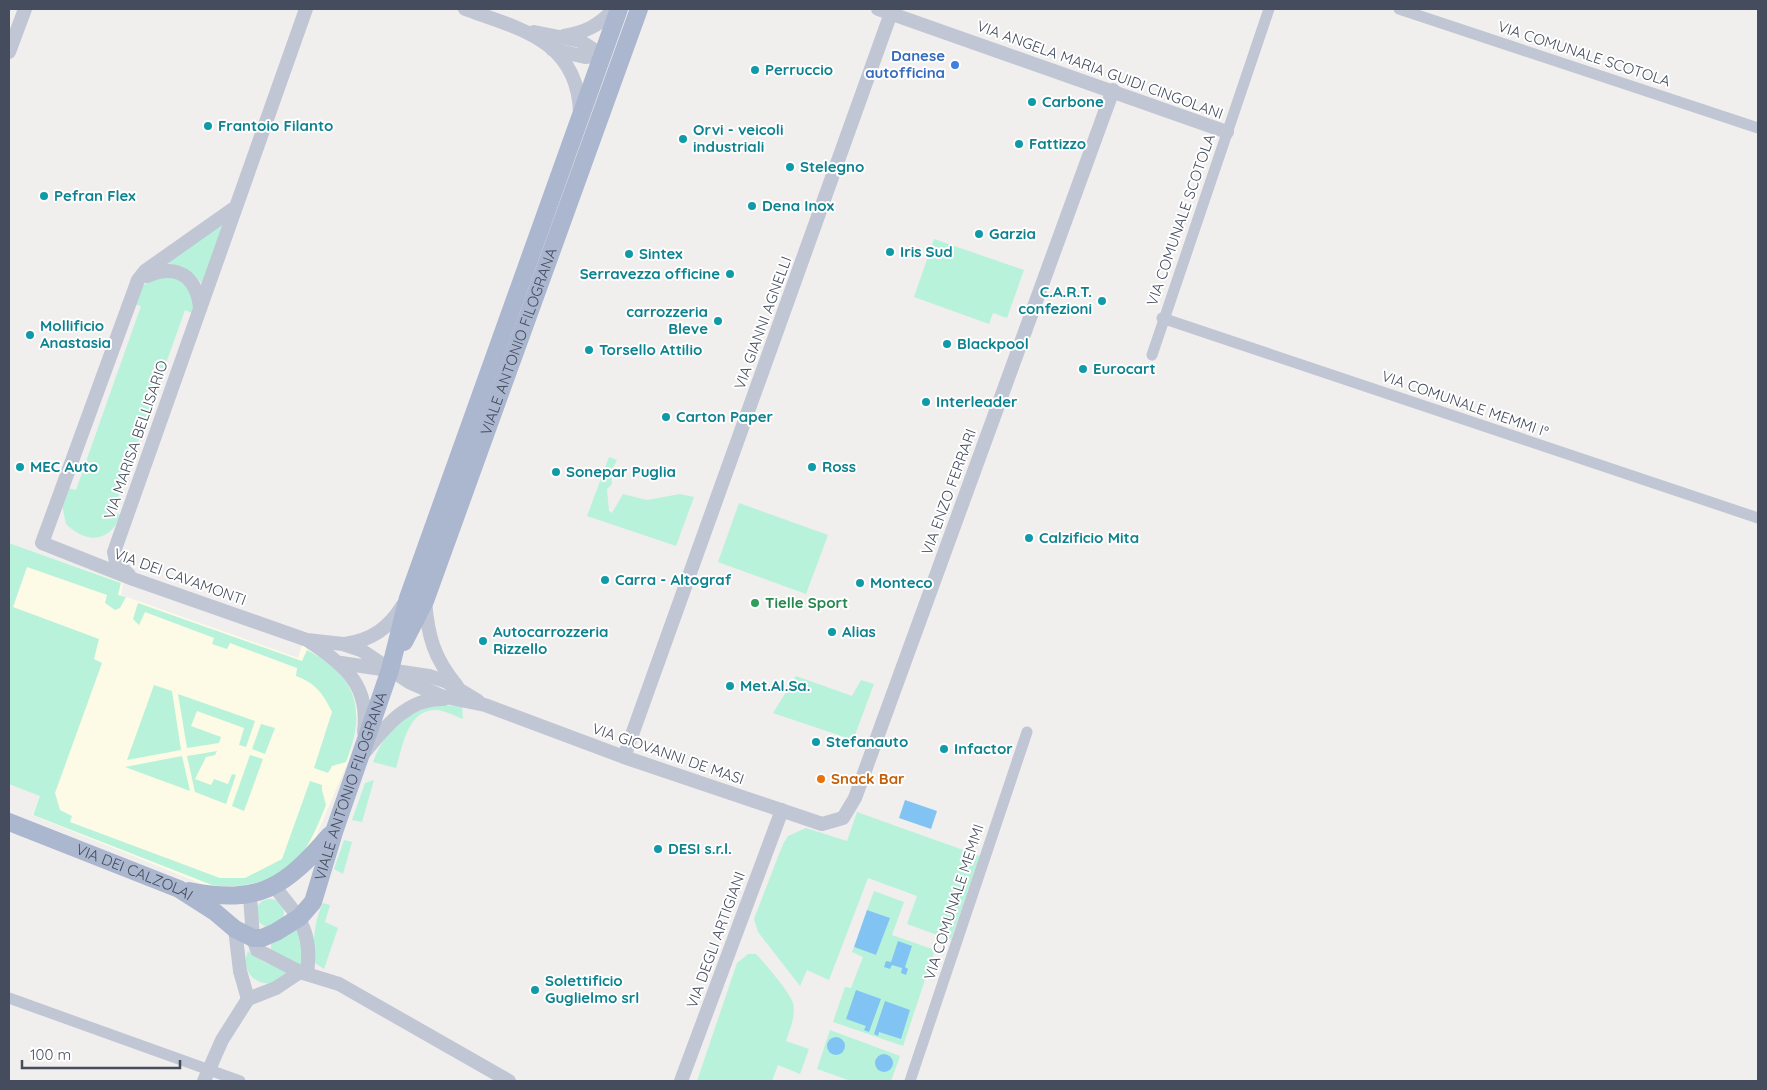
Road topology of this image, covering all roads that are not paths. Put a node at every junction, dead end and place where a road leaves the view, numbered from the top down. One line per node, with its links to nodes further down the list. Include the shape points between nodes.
1 (24, 9): 13 (street)
2 (306, 9): 20 (street, VIA MARISA BELLISARIO)
3 (465, 9): 10 (street)
4 (614, 9): 11 (street, via 602,22 588,30)
5 (620, 9): 14 (main road, VIALE ANTONIO FILOGRANA)
6 (639, 9): 15 (main road, VIALE ANTONIO FILOGRANA)
7 (1269, 9): 19 (street, VIA COMUNALE SCOTOLA)
8 (1399, 9): 18 (street, VIA COMUNALE SCOTOLA)
9 (885, 11): 16 (street, VIA ANGELA MARIA GUIDI CINGOLANI); 34 (street, VIA GIANNI AGNELLI)
10 (526, 31): 11 (street); 12 (street)
11 (563, 37): 14 (street, via 580,41)
12 (552, 49): 14 (street, via 585,57); 17 (street, via 568,68 577,86)
13 (9, 52)
14 (602, 55): 15 (main road); 17 (main road, VIALE ANTONIO FILOGRANA)
15 (619, 62): 27 (main road, VIALE ANTONIO FILOGRANA)
16 (1113, 90): 19 (street, VIA ANGELA MARIA GUIDI CINGOLANI); 37 (street, VIA ENZO FERRARI, via 858,789)
17 (580, 118): 27 (main road, VIALE ANTONIO FILOGRANA)
18 (1758, 128)
19 (1227, 132): 23 (street, VIA COMUNALE SCOTOLA)
20 (233, 209): 21 (street, via 145,271); 22 (street, VIA MARISA BELLISARIO)
21 (138, 280): 22 (street, via 160,270 176,272 189,278 198,292); 26 (street, VIA DEI CAVAMONTI, via 42,543)
22 (200, 307): 26 (street, VIA MARISA BELLISARIO, via 114,552 116,562)
23 (1162, 318): 24 (street, VIA COMUNALE SCOTOLA); 25 (street, VIA COMUNALE MEMMI I°)
24 (1152, 355)
25 (1758, 518)
26 (133, 579): 28 (street, VIA DEI CAVAMONTI)
27 (416, 600): 29 (street, via 370,638); 31 (main road, VIALE ANTONIO FILOGRANA); 32 (street, via 440,666)
28 (307, 640): 29 (street); 30 (street)
29 (343, 644): 31 (street, via 376,658)
30 (341, 662): 31 (street); 35 (street, via 353,676 366,715)
31 (390, 670): 32 (street, via 424,690); 35 (main road, VIALE ANTONIO FILOGRANA)
32 (457, 694): 34 (street, VIA GIOVANNI DE MASI); 35 (street, via 423,701 399,714)
33 (1027, 732): 53 (street, VIA COMUNALE MEMMI)
34 (624, 756): 36 (street, VIA GIOVANNI DE MASI)
35 (360, 758): 39 (main road, VIALE ANTONIO FILOGRANA)
36 (782, 810): 37 (street, VIA GIOVANNI DE MASI, via 822,824); 52 (street, VIA DEGLI ARTIGIANI)
37 (842, 818)
38 (9, 822): 41 (main road, VIA DEI CALZOLAI)
39 (335, 829): 40 (main road, via 306,864); 43 (main road, VIALE ANTONIO FILOGRANA, via 313,902)
40 (274, 886): 42 (main road); 43 (street)
41 (179, 889): 42 (main road, via 212,896); 44 (main road, VIA DEI CALZOLAI)
42 (250, 896): 45 (street)
43 (300, 917): 45 (main road, via 276,932); 46 (street, via 306,930)
44 (235, 929): 45 (main road, VIA DEI CALZOLAI); 48 (street, via 240,971)
45 (252, 938): 46 (street, via 257,950)
46 (304, 973): 48 (street); 51 (street, via 353,992)
47 (9, 998): 49 (street)
48 (248, 999): 49 (street, via 222,1040)
49 (207, 1075): 50 (street)
50 (240, 1081)
51 (509, 1081)
52 (681, 1081)
53 (910, 1081)

